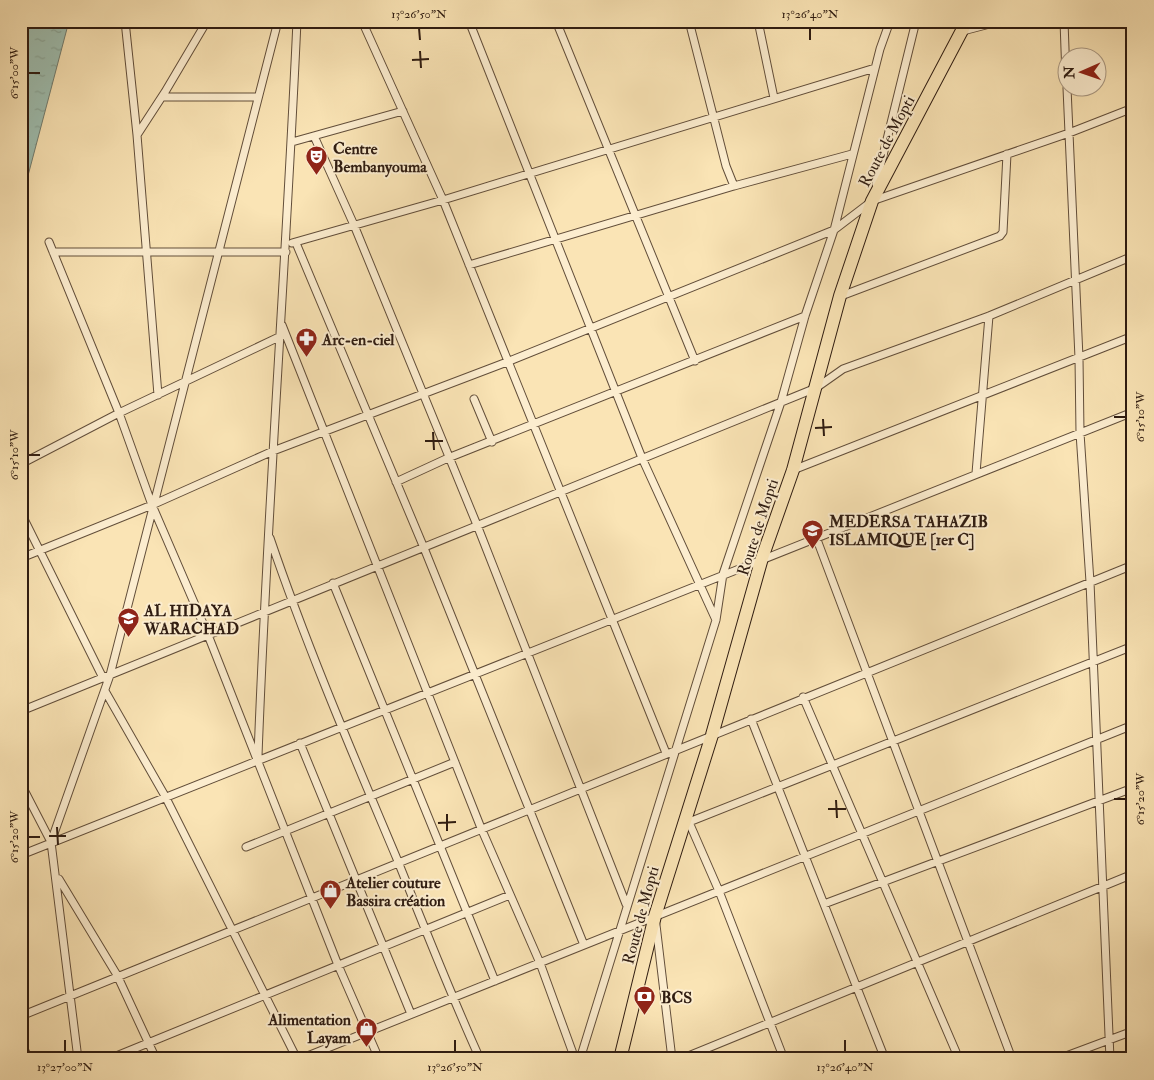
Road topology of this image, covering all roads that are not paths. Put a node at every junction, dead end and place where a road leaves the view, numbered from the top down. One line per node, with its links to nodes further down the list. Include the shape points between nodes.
1 (125, 21): 25 (street)
2 (207, 21): 17 (street)
3 (278, 21): 18 (street)
4 (298, 21): 27 (street)
5 (362, 21): 22 (street)
6 (469, 21): 31 (street)
7 (556, 21): 28 (street)
8 (689, 21): 23 (street)
9 (758, 21): 19 (street)
10 (890, 21): 16 (street)
11 (916, 21): 34 (street)
12 (1001, 21): 14 (street)
13 (1064, 21): 15 (street)
14 (965, 26): 34 (highway, Route de Mopti)
15 (1065, 48)
16 (875, 68): 19 (street); 29 (street)
17 (162, 97): 18 (street); 25 (street)
18 (257, 97): 45 (street)
19 (774, 98): 23 (street)
20 (1067, 98): 24 (street)
21 (1133, 108): 24 (street)
22 (404, 111): 26 (street); 33 (street)
23 (713, 117): 28 (street); 32 (street)
24 (1069, 133): 30 (street); 48 (street)
25 (137, 135): 42 (street)
26 (314, 136): 27 (street); 36 (street)
27 (292, 142): 41 (street)
28 (609, 148): 31 (street); 35 (street)
29 (852, 154): 32 (street); 37 (street)
30 (1007, 154): 34 (street); 50 (street, via 1003,232 1000,236)
31 (529, 174): 33 (street); 38 (street)
32 (734, 186): 35 (street)
33 (443, 200): 36 (street); 47 (street)
34 (872, 201): 37 (street); 50 (highway, Route de Mopti)
35 (636, 216): 38 (street); 49 (street)
36 (354, 225): 40 (street); 63 (street)
37 (834, 230): 49 (street); 51 (street)
38 (555, 241): 47 (street); 54 (street)
39 (49, 242): 43 (street)
40 (296, 243): 41 (street); 70 (street)
41 (286, 244): 44 (street)
42 (147, 251): 43 (street); 45 (street); 64 (street)
43 (53, 252): 69 (street)
44 (286, 252): 45 (street); 53 (street)
45 (217, 253): 60 (street)
46 (1133, 256): 48 (street)
47 (469, 265): 59 (street)
48 (1076, 279): 52 (street); 57 (street)
49 (667, 296): 54 (street); 58 (street)
50 (840, 296): 61 (highway, Route de Mopti)
51 (805, 316): 58 (street); 67 (street)
52 (989, 316): 61 (street, via 843,369); 65 (street)
53 (282, 325): 55 (street); 72 (street)
54 (589, 328): 59 (street); 62 (street)
55 (281, 336): 60 (street); 75 (street)
56 (1133, 336): 57 (street)
57 (1079, 358): 65 (street); 73 (street)
58 (695, 361): 62 (street)
59 (508, 362): 63 (street); 71 (street)
60 (184, 382): 64 (street); 83 (street)
61 (816, 388): 67 (street); 79 (highway, Route de Mopti)
62 (617, 392): 71 (street); 77 (street)
63 (421, 394): 70 (street); 76 (street)
64 (158, 395): 69 (street)
65 (982, 396): 79 (street); 80 (street)
66 (474, 399): 74 (street)
67 (780, 402): 77 (street); 94 (street)
68 (1133, 412): 73 (street)
69 (119, 413): 78 (street); 83 (street)
70 (367, 414): 72 (street); 81 (street)
71 (533, 426): 74 (street); 82 (street)
72 (323, 432): 75 (street); 93 (street)
73 (1080, 433): 80 (street); 95 (street)
74 (492, 442): 76 (street)
75 (273, 451): 83 (street); 86 (street)
76 (448, 458): 81 (street); 85 (street)
77 (642, 458): 82 (street); 97 (street)
78 (21, 464)
79 (792, 470): 91 (highway, Route de Mopti)
80 (976, 473): 87 (street)
81 (396, 482): 88 (street)
82 (559, 492): 85 (street); 100 (street)
83 (152, 505): 89 (street); 102 (street); 108 (street)
84 (21, 513): 89 (street)
85 (476, 525): 88 (street); 104 (street)
86 (269, 535): 98 (street); 99 (street)
87 (816, 537): 91 (street); 106 (street)
88 (424, 548): 93 (street); 107 (street)
89 (40, 550): 90 (street); 108 (street)
90 (21, 558)
91 (762, 558): 94 (street); 117 (highway, Route de Mopti)
92 (1133, 565): 95 (street)
93 (378, 566): 96 (street); 110 (street)
94 (724, 574): 97 (street); 101 (street)
95 (1090, 582): 105 (street); 106 (street)
96 (334, 583): 98 (street); 112 (street)
97 (699, 583): 100 (street); 101 (street)
98 (291, 600): 99 (street); 116 (street)
99 (263, 612): 102 (street); 123 (street)
100 (611, 619): 104 (street); 122 (street)
101 (716, 620): 121 (street)
102 (208, 635): 108 (street); 123 (street)
103 (1133, 646): 105 (street)
104 (526, 653): 107 (street); 128 (street)
105 (1092, 662): 118 (street); 120 (street)
106 (867, 672): 111 (street); 120 (street)
107 (474, 673): 110 (street); 134 (street)
108 (107, 676): 109 (street); 113 (street)
109 (105, 691): 131 (street); 141 (street)
110 (427, 692): 112 (street); 124 (street)
111 (803, 697): 114 (street); 125 (street)
112 (383, 709): 116 (street); 126 (street)
113 (21, 712)
114 (751, 719): 117 (street); 129 (street)
115 (1133, 725): 118 (street)
116 (341, 726): 119 (street); 132 (street)
117 (712, 735): 121 (street); 137 (highway, Route de Mopti)
118 (1095, 740): 133 (street); 135 (street)
119 (300, 742): 123 (street); 136 (street)
120 (893, 742): 125 (street); 135 (street)
121 (674, 750): 122 (street); 157 (street)
122 (666, 753): 128 (street)
123 (258, 759): 131 (street); 139 (street)
124 (455, 762): 126 (street); 138 (street)
125 (832, 764): 129 (street); 140 (street)
126 (412, 779): 132 (street); 142 (street)
127 (21, 784): 141 (street)
128 (581, 787): 134 (street); 157 (street)
129 (777, 787): 137 (street); 145 (street)
130 (1133, 788): 133 (street)
131 (165, 796): 141 (street); 160 (street)
132 (370, 796): 136 (street); 147 (street)
133 (1098, 801): 146 (street); 152 (street)
134 (530, 808): 138 (street); 164 (street)
135 (919, 811): 140 (street); 146 (street)
136 (329, 813): 139 (street); 150 (street)
137 (688, 819): 153 (street); 159 (highway, Route de Mopti)
138 (481, 828): 142 (street); 154 (street)
139 (286, 831): 143 (street); 155 (street)
140 (861, 833): 145 (street); 151 (street)
141 (52, 842): 144 (street); 149 (street)
142 (439, 845): 147 (street); 158 (street)
143 (246, 847)
144 (21, 855)
145 (805, 856): 153 (street); 156 (street)
146 (938, 861): 151 (street); 163 (street)
147 (398, 862): 150 (street); 161 (street)
148 (1133, 874): 152 (street)
149 (57, 876): 169 (street); 172 (street)
150 (355, 879): 155 (street); 165 (street)
151 (882, 881): 156 (street); 166 (street)
152 (1102, 887): 163 (street); 180 (street)
153 (719, 891): 159 (street); 177 (street)
154 (510, 895): 158 (street); 167 (street)
155 (311, 896): 160 (street); 168 (street)
156 (824, 904): 171 (street)
157 (626, 905): 162 (street)
158 (466, 913): 161 (street); 170 (street)
159 (655, 916): 162 (street); 193 (highway, Route de Mopti); 194 (street)
160 (232, 928): 169 (street); 173 (street)
161 (424, 930): 165 (street); 174 (street)
162 (618, 931): 164 (street); 192 (street)
163 (968, 942): 166 (street); 183 (street)
164 (584, 945): 167 (street)
165 (383, 947): 168 (street); 175 (street)
166 (917, 962): 171 (street); 198 (street)
167 (540, 963): 170 (street); 191 (street)
168 (338, 965): 173 (street); 179 (street)
169 (117, 975): 172 (street); 182 (street)
170 (495, 981): 174 (street)
171 (856, 987): 177 (street); 197 (street)
172 (71, 994): 176 (street); 185 (street)
173 (265, 995): 182 (street); 188 (street)
174 (452, 998): 175 (street); 190 (street)
175 (411, 1014): 179 (street)
176 (21, 1016)
177 (770, 1022): 195 (street); 196 (street)
178 (1133, 1030): 180 (street)
179 (367, 1032): 188 (street); 189 (street)
180 (1109, 1040): 199 (street); 200 (street)
181 (21, 1043): 184 (street)
182 (148, 1043): 186 (street); 187 (street)
183 (1011, 1058)
184 (28, 1059)
185 (78, 1059)
186 (109, 1059)
187 (156, 1059)
188 (298, 1059)
189 (379, 1059)
190 (480, 1059)
191 (575, 1059)
192 (580, 1059)
193 (620, 1059)
194 (672, 1059)
195 (681, 1059)
196 (784, 1059)
197 (885, 1059)
198 (959, 1059)
199 (1058, 1059)
200 (1110, 1059)

